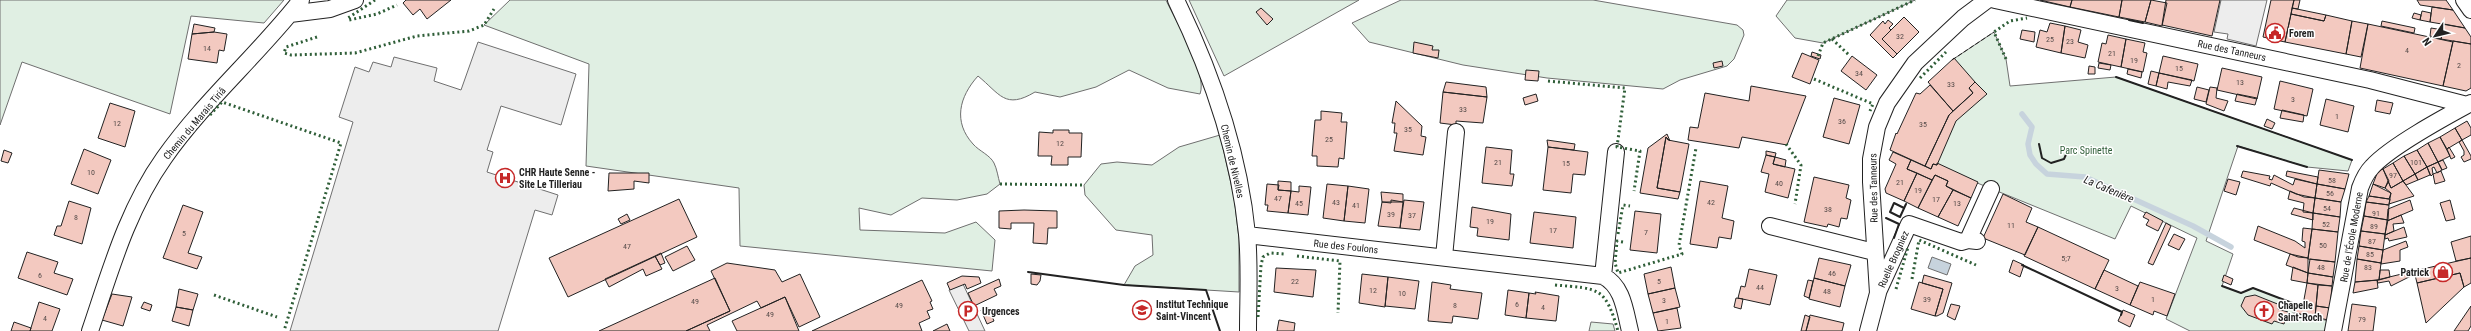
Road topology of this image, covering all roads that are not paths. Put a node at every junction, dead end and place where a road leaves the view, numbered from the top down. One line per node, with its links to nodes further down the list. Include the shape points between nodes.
1 (301, 0): 8 (street, Chemin du Marais Tiriâ)
2 (355, 0): 8 (street, via 330,10)
3 (1176, 0): 14 (street, Chemin de Nivelles, via 1216,90 1241,190)
4 (1987, 0): 15 (street, Rue des Tanneurs, via 1963,18 1915,63 1895,91 1881,117 1871,159)
5 (1995, 0): 9 (street, Rue des Tanneurs, via 2370,80)
6 (2464, 0): 7 (street)
7 (2471, 10)
8 (290, 14): 19 (street, Chemin du Marais Tiriâ, via 163,159 133,212 118,246)
9 (2469, 104): 23 (street, Rue de l'École Moderne, via 2398,147 2366,173 2360,188)
10 (1456, 132): 16 (street)
11 (1616, 152): 17 (street)
12 (1990, 189): 18 (street, Ruelle Brogniez, via 1972,240 1961,242 1909,224)
13 (1770, 226): 15 (street)
14 (1247, 236): 16 (street, Rue des Foulons); 20 (street, Chemin de Nivelles)
15 (1874, 252): 18 (street, Rue des Tanneurs)
16 (1444, 257): 17 (street, Rue des Foulons)
17 (1603, 276): 21 (street, via 1618,288)
18 (1878, 293): 22 (street, Rue des Tanneurs)
19 (90, 331)
20 (1248, 331)
21 (1630, 331)
22 (1868, 331)
23 (2333, 331)

